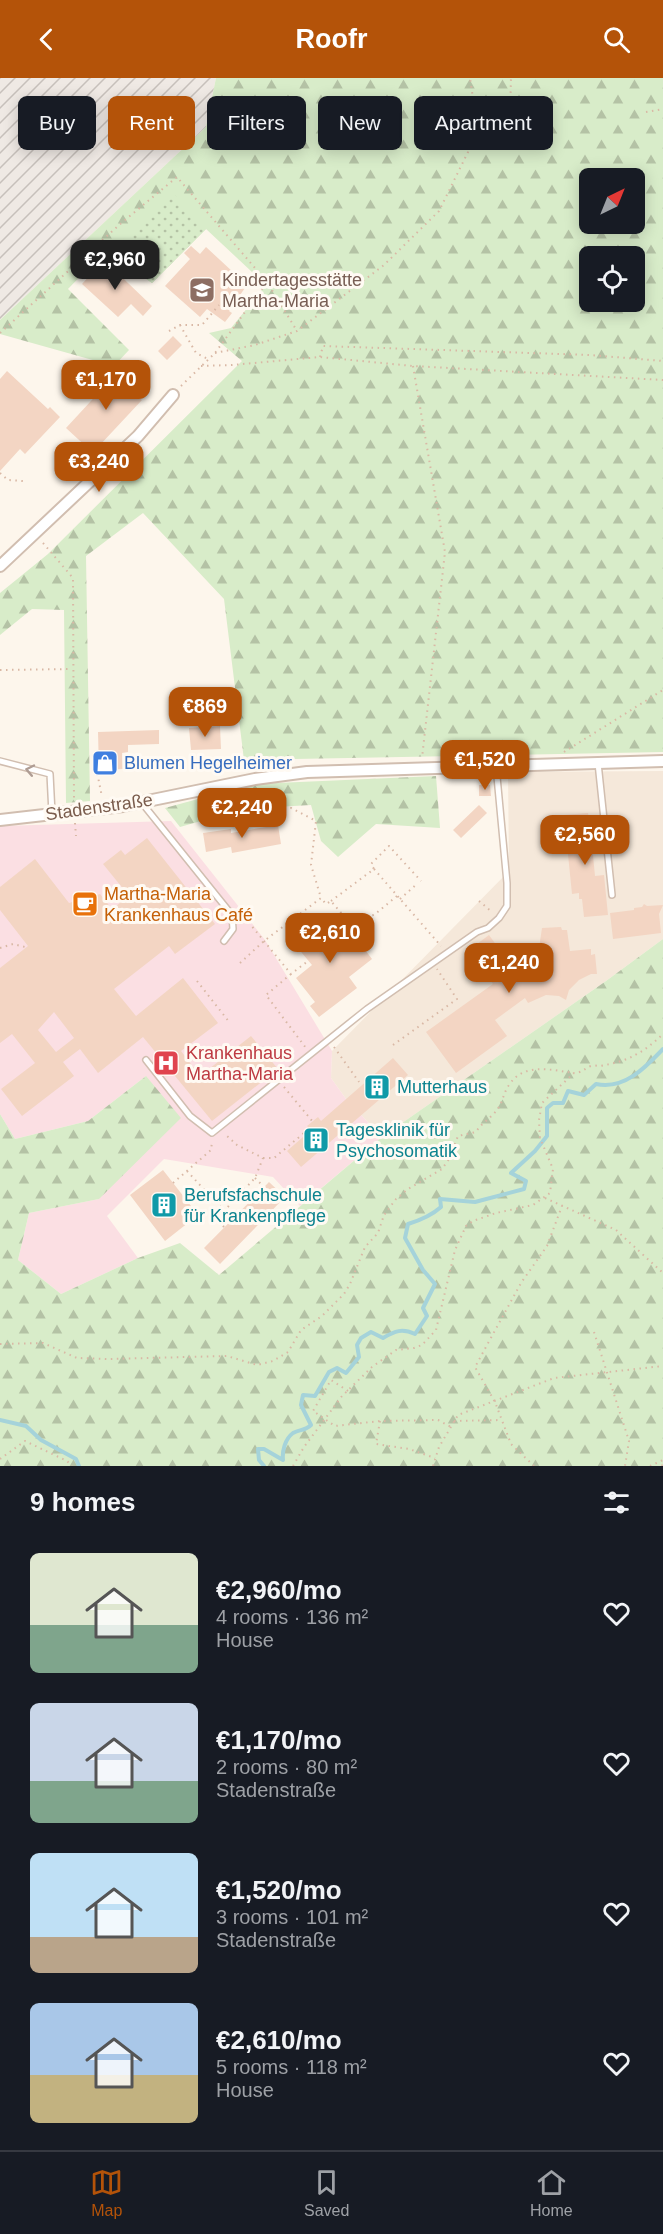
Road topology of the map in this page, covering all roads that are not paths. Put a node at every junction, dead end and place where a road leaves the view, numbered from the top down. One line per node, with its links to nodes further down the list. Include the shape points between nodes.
1 (173, 395): 2 (street, via 138,436)
2 (0, 566)
3 (0, 761): 8 (lane, one-way to 3, via 50,774)
4 (663, 761): 5 (street, Stadenstraße)
5 (598, 763): 6 (street, Stadenstraße); 10 (lane)
6 (496, 765): 7 (street, Stadenstraße, via 307,772 255,778); 12 (lane, via 507,906 488,928 367,1009 212,1133 190,1116)
7 (141, 802): 8 (street, Stadenstraße); 11 (lane, via 232,915 233,929)
8 (52, 814): 9 (street, Stadenstraße)
9 (0, 820)
10 (612, 895)
11 (224, 941)
12 (146, 1060)

